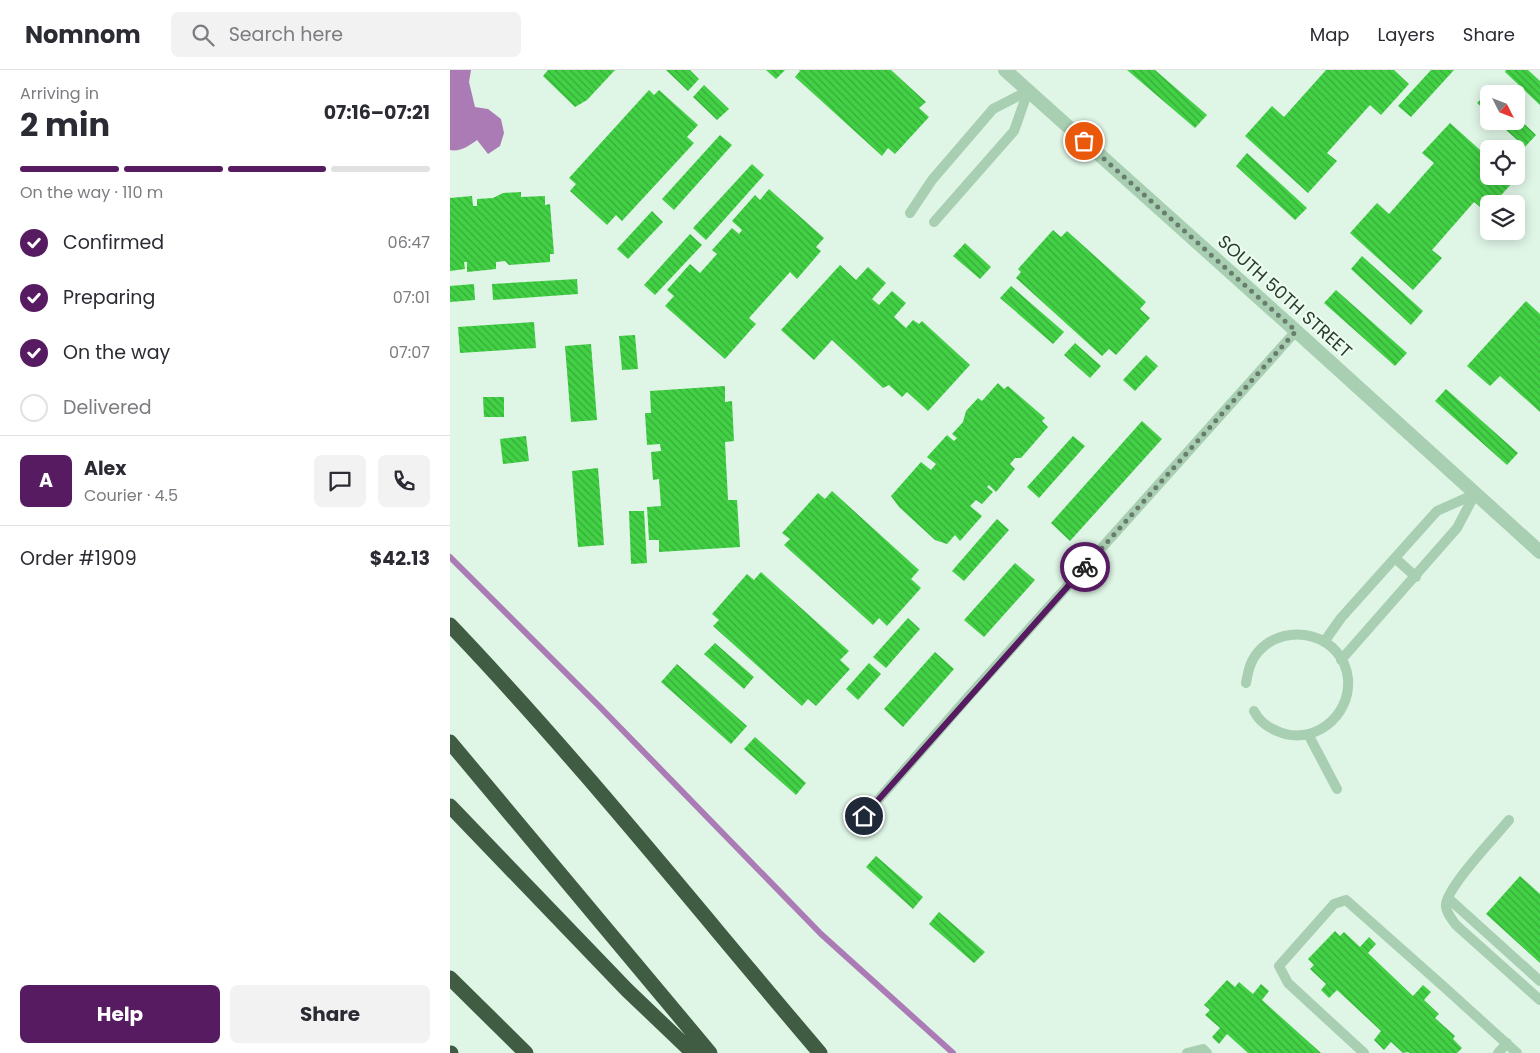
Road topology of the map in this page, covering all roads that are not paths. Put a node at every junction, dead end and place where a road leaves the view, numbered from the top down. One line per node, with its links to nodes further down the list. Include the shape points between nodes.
1 (1005, 70): 2 (street, SOUTH 50TH STREET)
2 (1028, 90): 3 (lane, via 993,110 932,180); 4 (lane, via 1014,131); 5 (street, SOUTH 50TH STREET)
3 (910, 214)
4 (934, 222)
5 (1296, 331): 6 (street, SOUTH 50TH STREET); 19 (lane)
6 (1475, 494): 7 (street, SOUTH 50TH STREET); 8 (lane, via 1436,511); 9 (lane, via 1457,528)
7 (1540, 552)
8 (1395, 558): 9 (lane); 11 (lane, via 1341,618)
9 (1416, 577): 12 (lane)
10 (450, 625): 29 (highway, via 594,785)
11 (1324, 642): 12 (lane); 13 (lane, via 1304,634 1287,635 1271,641 1249,666)
12 (1341, 660): 15 (lane, via 1348,678 1347,695 1341,711 1330,724)
13 (1246, 683)
14 (1254, 711): 15 (lane, via 1268,727 1283,734)
15 (1308, 734): 17 (lane)
16 (450, 742): 28 (highway)
17 (1337, 789)
18 (450, 806): 27 (highway, via 627,990)
19 (864, 816)
20 (1509, 820): 21 (lane, via 1452,888)
21 (1448, 898): 23 (lane); 24 (lane, via 1448,914 1456,925)
22 (450, 978): 26 (highway)
23 (1540, 981)
24 (1540, 1000)
25 (1507, 1044): 32 (lane, via 1346,900 1334,904 1279,966 1288,983); 33 (lane); 34 (lane)
26 (526, 1053)
27 (693, 1053)
28 (710, 1053)
29 (820, 1053)
30 (1187, 1053): 31 (lane, via 1203,1049)
31 (1207, 1053)
32 (1364, 1053)
33 (1498, 1053)
34 (1517, 1053)

